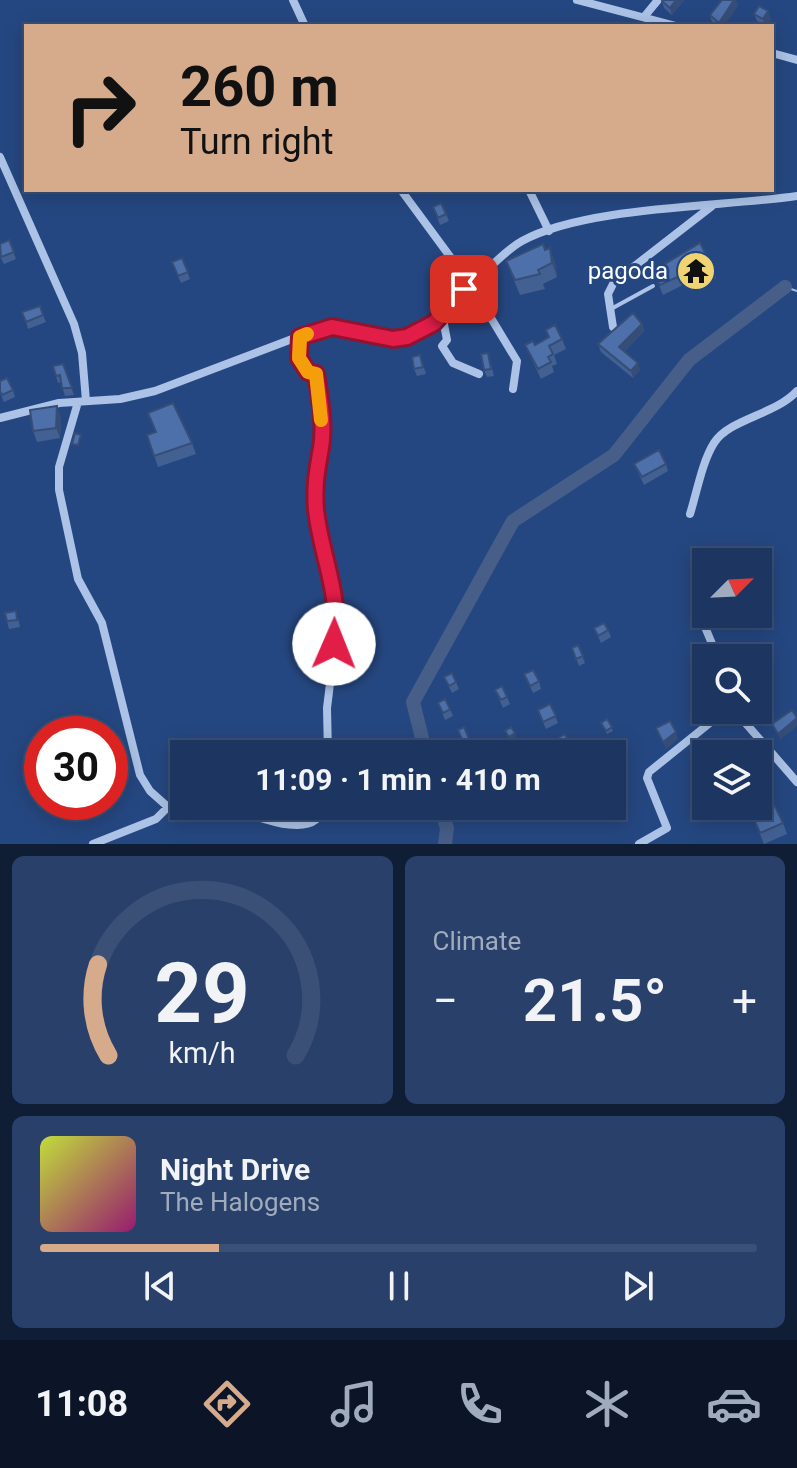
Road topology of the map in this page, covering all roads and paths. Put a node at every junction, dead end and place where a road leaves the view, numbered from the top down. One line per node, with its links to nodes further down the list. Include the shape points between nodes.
1 (293, 0): 6 (street)
2 (577, 0): 4 (street)
3 (658, 0): 5 (street)
4 (597, 2): 5 (street)
5 (644, 17): 7 (street)
6 (304, 24)
7 (669, 24)
8 (774, 54): 9 (street)
9 (797, 60)
10 (0, 157): 25 (street, via 74,324 82,353)
11 (402, 192): 16 (street)
12 (530, 192): 15 (street)
13 (797, 196): 14 (street)
14 (712, 206): 15 (street, via 611,217); 18 (street, via 614,282)
15 (549, 231): 16 (street, via 519,242)
16 (471, 285): 19 (street); 23 (street, via 517,361)
17 (653, 286): 18 (lane)
18 (609, 310): 20 (street)
19 (442, 314): 21 (street, via 420,333 393,339 332,327); 22 (street, via 447,357)
20 (613, 327)
21 (300, 337): 25 (street, via 155,391); 30 (street, via 299,358 308,372 316,374 319,395 316,512 331,570 337,627)
22 (479, 374)
23 (513, 389)
24 (797, 391): 27 (street, via 779,407 725,432 714,443)
25 (82, 402): 26 (street); 32 (street, via 59,467 59,490 78,579 102,623 140,775)
26 (0, 418)
27 (690, 514)
28 (709, 724): 36 (street, via 649,772 667,828)
29 (746, 724): 31 (street)
30 (328, 740)
31 (797, 782)
32 (168, 807): 35 (street, via 156,819)
33 (260, 820): 34 (street, via 284,830 312,827)
34 (320, 820)
35 (93, 844)
36 (639, 844)

